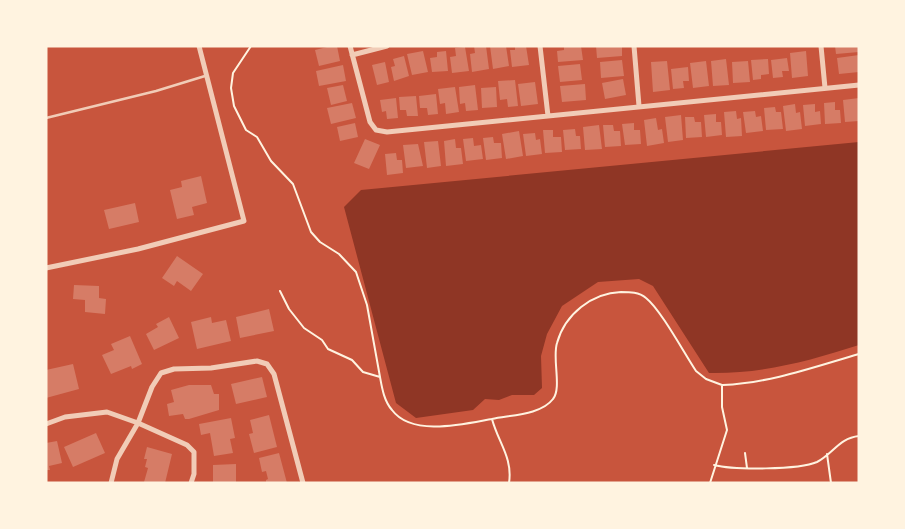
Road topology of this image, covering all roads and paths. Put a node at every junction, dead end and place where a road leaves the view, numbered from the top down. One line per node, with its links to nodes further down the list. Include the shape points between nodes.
1 (199, 46): 9 (street)
2 (251, 46): 18 (path, via 233,73 234,106 246,130 257,137 270,161 293,184 311,232 356,272 367,305)
3 (350, 46): 8 (street)
4 (387, 46): 8 (street)
5 (540, 46): 13 (street)
6 (634, 46): 12 (street)
7 (821, 46): 11 (street)
8 (352, 55): 13 (street, via 370,122 376,130 386,132)
9 (207, 76): 14 (lane); 15 (street, via 244,221)
10 (859, 85): 11 (street)
11 (825, 88): 12 (street)
12 (639, 106): 13 (street)
13 (548, 116)
14 (46, 118)
15 (46, 268)
16 (280, 291): 18 (path, via 304,328 322,340 328,349 352,360 363,372)
17 (859, 354): 19 (path, via 780,377)
18 (380, 377): 20 (path, via 391,410 409,423 450,427)
19 (722, 385): 20 (path, via 696,371 648,299 641,294 617,292 594,299 567,320 556,344 555,398 538,409); 26 (path, via 727,430)
20 (492, 419): 31 (path, via 507,453 511,470)
21 (138, 423): 22 (street, via 107,412 65,417); 28 (street, via 118,459); 29 (street, via 187,445 194,452); 30 (street, via 152,387 162,373 174,369 257,362 268,364 274,374)
22 (46, 424)
23 (859, 436): 25 (path, via 843,440)
24 (745, 453): 27 (path)
25 (827, 454): 27 (path, via 814,463 801,466); 33 (path)
26 (714, 465): 27 (path); 32 (path)
27 (747, 468)
28 (110, 483)
29 (191, 483)
30 (303, 483)
31 (508, 483)
32 (710, 483)
33 (831, 483)

